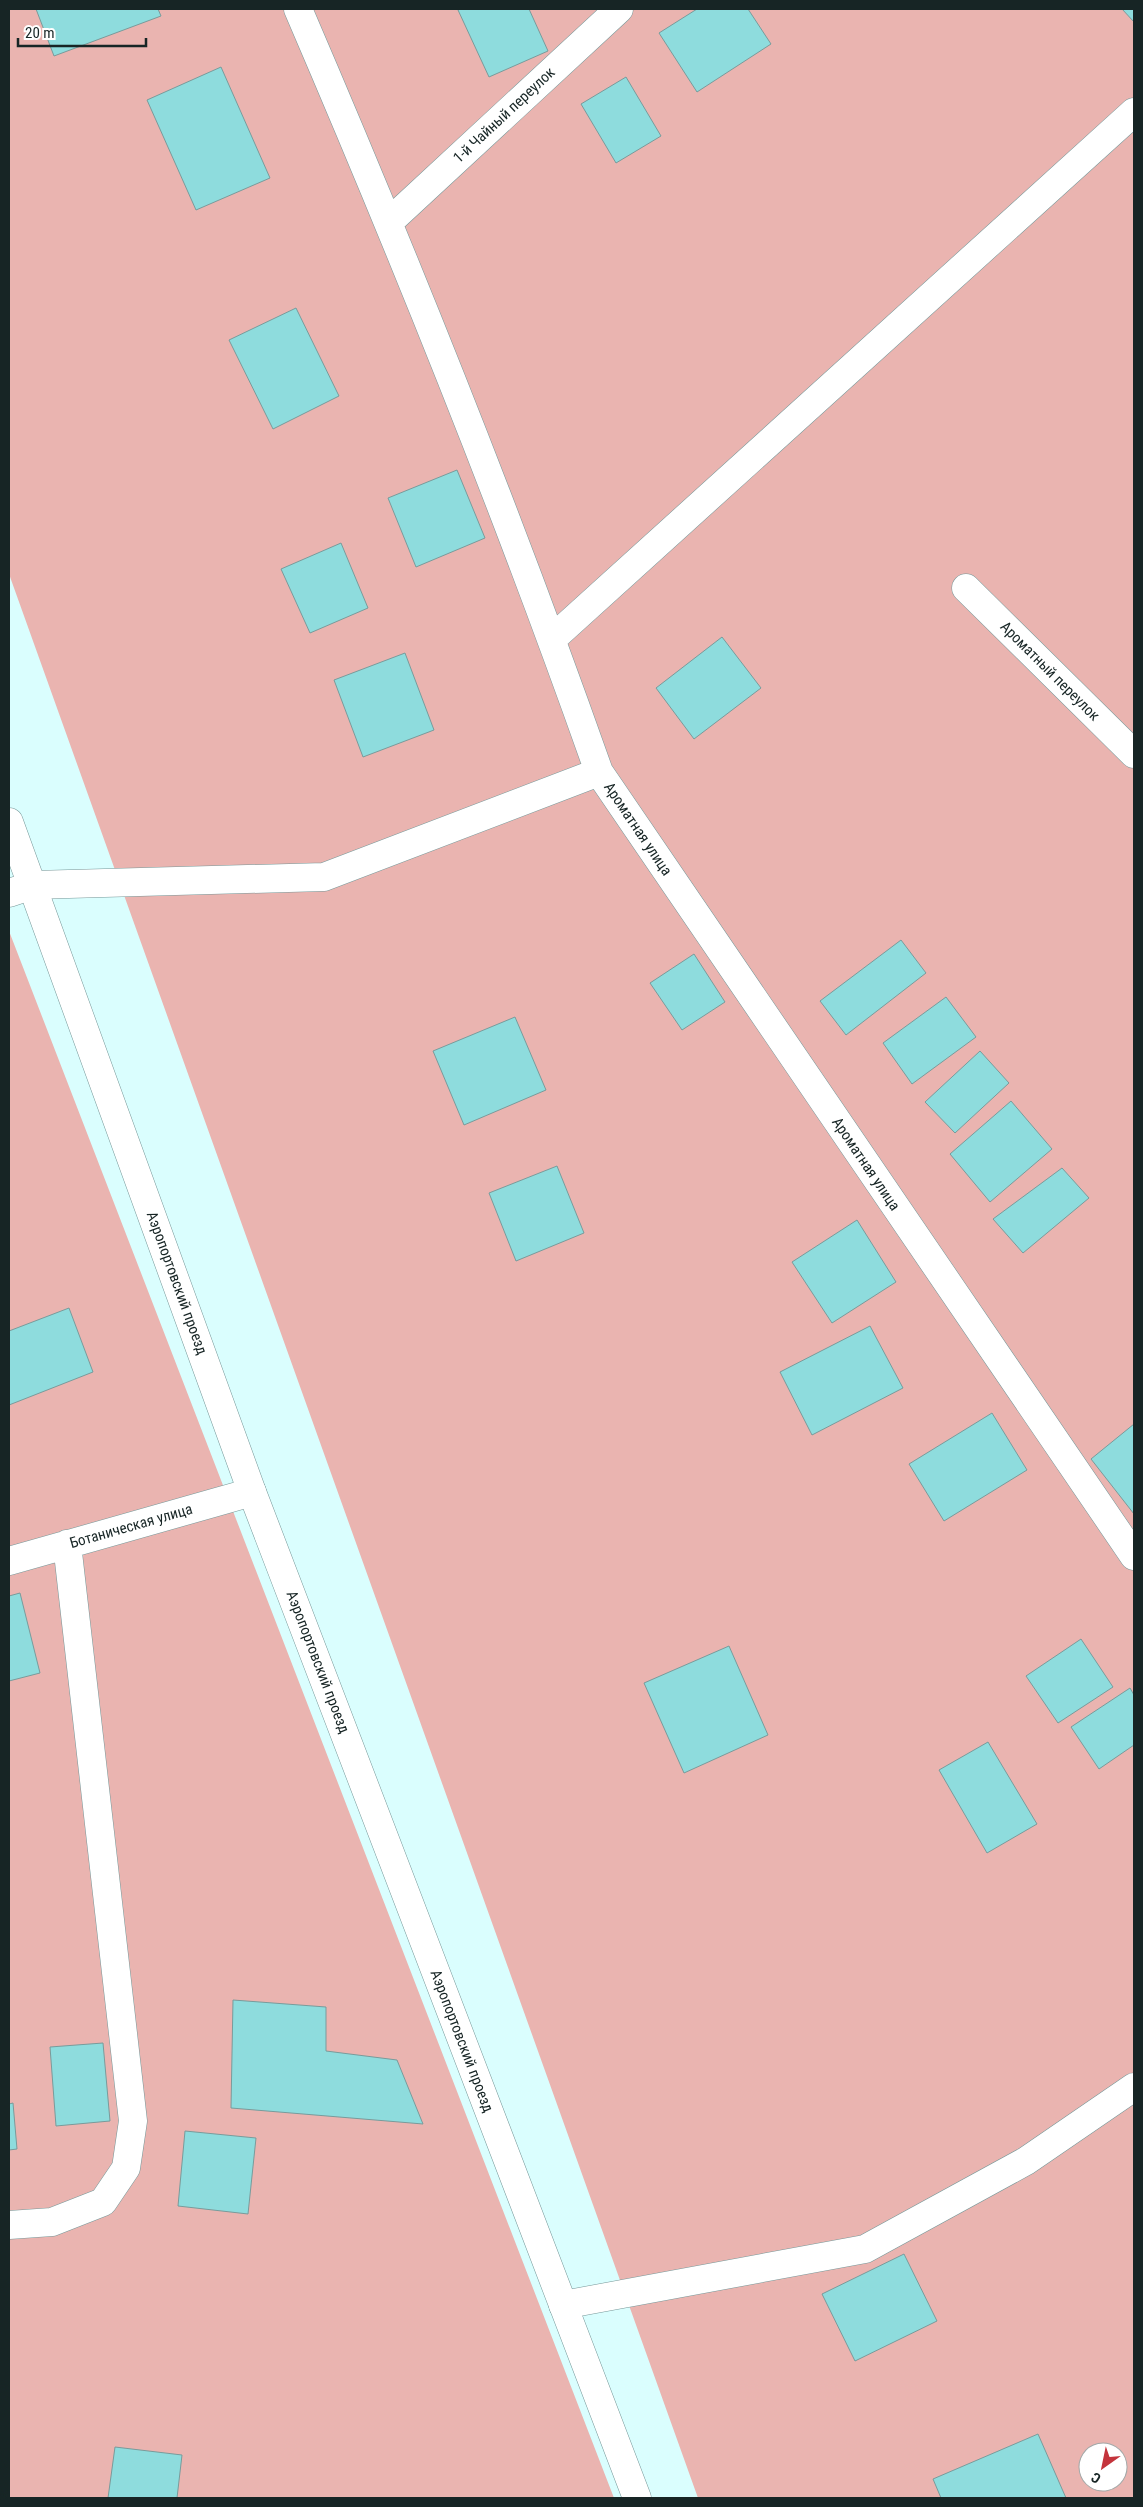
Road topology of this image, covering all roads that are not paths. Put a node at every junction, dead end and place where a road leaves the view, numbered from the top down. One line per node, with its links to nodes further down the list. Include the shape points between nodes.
1 (298, 9): 4 (street, Ароматная улица)
2 (619, 9): 4 (street, 1-й Чайный переулок)
3 (1134, 112): 6 (street)
4 (389, 222): 6 (street, Ароматная улица)
5 (966, 588): 7 (street, Ароматный переулок)
6 (552, 639): 8 (street, Ароматная улица)
7 (1134, 754)
8 (599, 772): 10 (street, via 324,877); 13 (street, Ароматная улица)
9 (9, 822): 10 (street, Аэропортовский проезд)
10 (21, 889): 11 (street, Аэропортовский проезд)
11 (252, 1492): 12 (street, Ботаническая улица); 17 (street, Аэропортовский проезд)
12 (67, 1544): 14 (street, Ботаническая улица); 16 (street, via 133,2121 126,2168 103,2202 52,2222)
13 (1134, 1556)
14 (9, 1561)
15 (1134, 2087): 17 (street, via 1026,2161 865,2248)
16 (9, 2225)
17 (563, 2305): 18 (street, Аэропортовский проезд)
18 (637, 2498)

